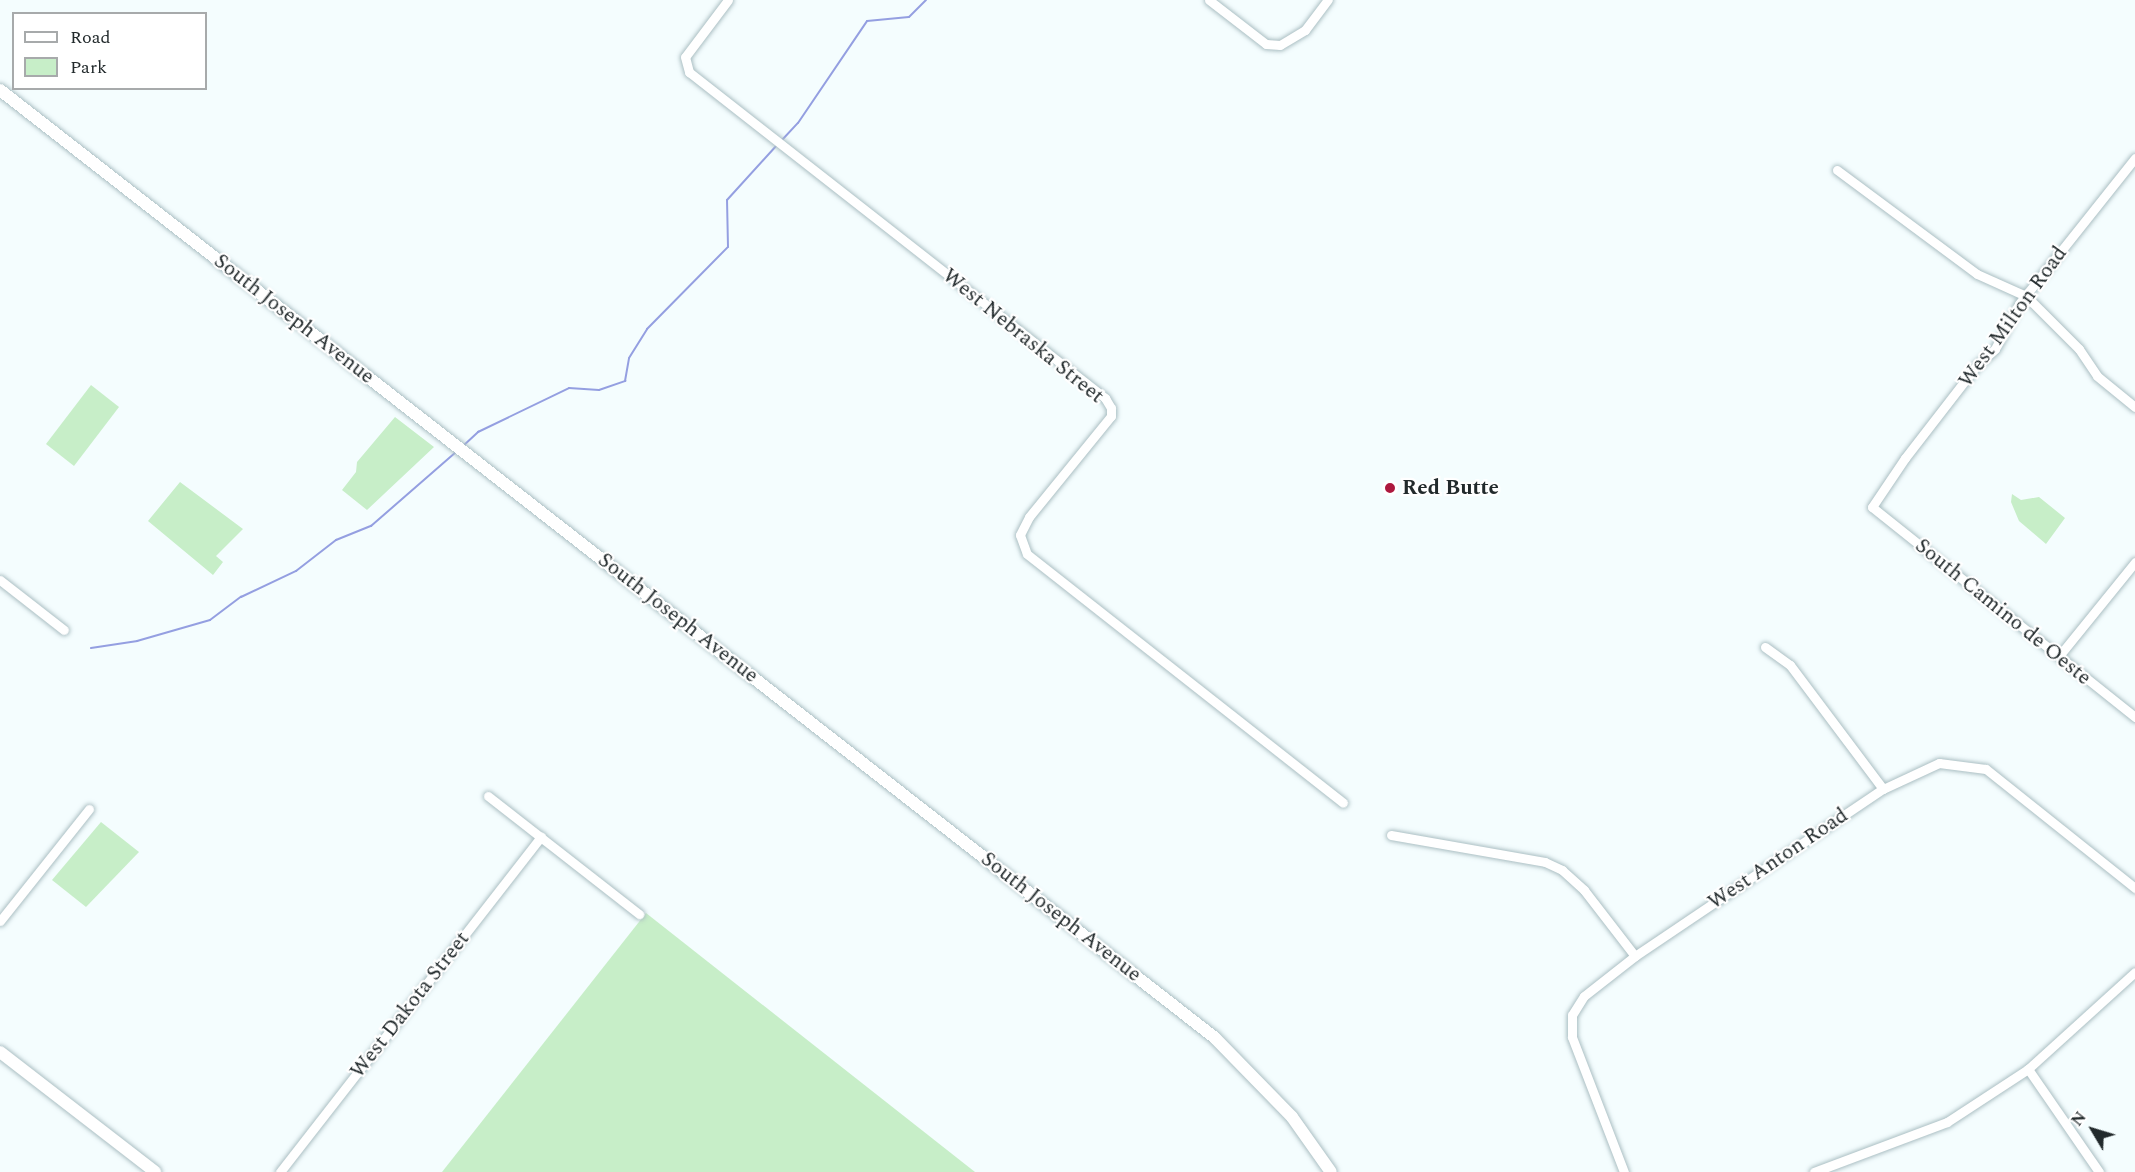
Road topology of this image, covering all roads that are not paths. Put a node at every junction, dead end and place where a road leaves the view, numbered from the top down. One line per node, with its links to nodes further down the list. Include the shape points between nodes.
1 (729, 0): 18 (street, West Nebraska Street, via 685,57 688,72 1105,398 1111,408 1111,416 1029,517 1020,535 1027,554)
2 (1209, 0): 3 (street, via 1266,44 1280,45 1305,30)
3 (1328, 0)
4 (0, 90): 32 (main road, South Joseph Avenue, via 1215,1038 1292,1117)
5 (2135, 158): 7 (street, West Milton Road)
6 (1837, 170): 7 (street, via 1977,274)
7 (2026, 296): 8 (street, via 2079,349 2097,375); 9 (street, West Milton Road, via 1995,349 1977,365)
8 (2135, 407)
9 (1872, 507): 14 (street, South Camino de Oeste)
10 (2135, 562): 14 (street)
11 (0, 580): 12 (street)
12 (64, 630)
13 (1765, 646): 16 (street, via 1790,665)
14 (2059, 656): 15 (street, South Camino de Oeste)
15 (2135, 717)
16 (1883, 789): 22 (street, West Anton Road, via 1939,763 1986,769); 25 (street, West Anton Road)
17 (488, 796): 21 (street)
18 (1343, 803)
19 (89, 809): 24 (street)
20 (1391, 835): 25 (street, via 1538,860 1562,870 1584,890)
21 (541, 837): 23 (street); 31 (street, West Dakota Street)
22 (2135, 888)
23 (639, 915)
24 (0, 921)
25 (1635, 956): 33 (street, West Anton Road, via 1584,996 1572,1015 1572,1036)
26 (2135, 972): 28 (street)
27 (0, 1052): 30 (main road)
28 (2028, 1069): 29 (street, via 1947,1122); 36 (street)
29 (1849, 1160): 34 (street); 35 (street)
30 (155, 1172)
31 (280, 1172)
32 (1331, 1172)
33 (1624, 1172)
34 (1814, 1172)
35 (1850, 1172)
36 (2099, 1172)

